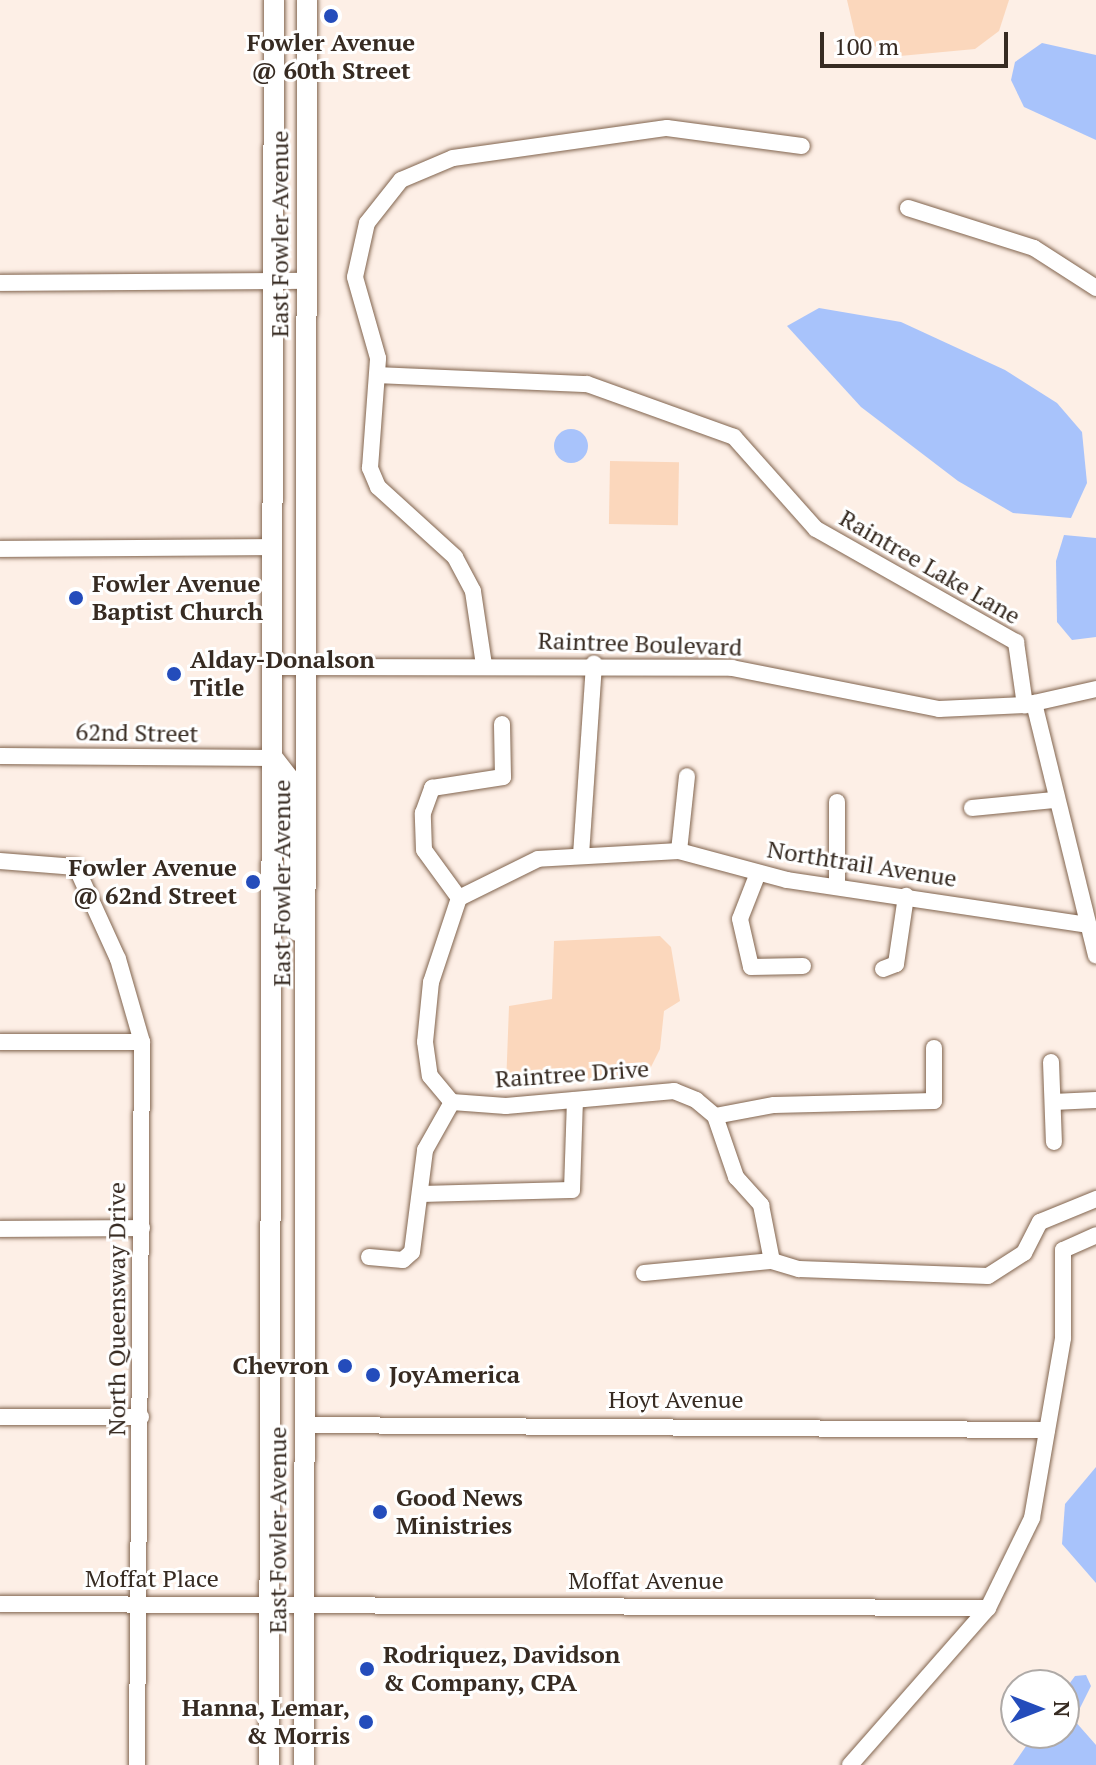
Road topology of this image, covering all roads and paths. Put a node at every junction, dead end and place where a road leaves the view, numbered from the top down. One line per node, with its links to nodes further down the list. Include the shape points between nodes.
1 (274, 0): 5 (main road, East Fowler Avenue)
2 (307, 0): 6 (main road, East Fowler Avenue)
3 (802, 146): 9 (street, via 652,129 453,158 412,172 378,205 359,246 358,295)
4 (908, 208): 8 (street, via 1034,248)
5 (274, 280): 6 (street); 7 (street); 10 (main road, East Fowler Avenue)
6 (306, 281): 15 (main road, East Fowler Avenue)
7 (0, 283)
8 (1096, 288)
9 (378, 375): 13 (street, via 370,468 378,487 455,557 473,591); 17 (street, Raintree Lake Lane, via 587,384 734,437 816,529 1016,642)
10 (274, 547): 11 (street); 14 (main road, East Fowler Avenue)
11 (0, 549)
12 (594, 663): 13 (street, Raintree Boulevard); 17 (street, Raintree Boulevard, via 732,668 910,707); 26 (street)
13 (484, 665): 15 (street, Raintree Boulevard)
14 (272, 667): 15 (street, Raintree Boulevard); 20 (main road, East Fowler Avenue)
15 (306, 667): 36 (main road, East Fowler Avenue)
16 (1096, 689): 17 (street, Raintree Boulevard)
17 (1029, 704): 22 (street)
18 (502, 724): 31 (street, via 503,777 432,788 423,813 424,850)
19 (0, 756): 20 (street, 62nd Street)
20 (273, 758): 36 (main road, via 291,781 291,885); 61 (main road, East Fowler Avenue)
21 (687, 776): 25 (street)
22 (1054, 800): 24 (street); 32 (street)
23 (837, 802): 29 (street)
24 (972, 808)
25 (679, 851): 26 (street, Northtrail Avenue); 28 (street, Northtrail Avenue)
26 (581, 855): 31 (street, via 538,859)
27 (0, 861): 38 (street, North Queensway Drive, via 76,867 118,959)
28 (758, 873): 29 (street, Northtrail Avenue); 34 (street, via 740,919 751,967)
29 (837, 887): 30 (street, Northtrail Avenue)
30 (906, 896): 32 (street, Northtrail Avenue); 35 (street, via 896,964)
31 (459, 898): 43 (street, via 431,982 425,1042 430,1076)
32 (1088, 925): 33 (street)
33 (1096, 955)
34 (803, 966)
35 (883, 969)
36 (309, 1030): 57 (main road, East Fowler Avenue)
37 (0, 1042): 38 (street)
38 (142, 1042): 49 (street, North Queensway Drive)
39 (934, 1048): 45 (street, via 934,1101 774,1105)
40 (1051, 1062): 44 (street)
41 (575, 1100): 43 (street, Raintree Drive); 45 (street, Raintree Drive, via 674,1091); 47 (street, via 572,1190)
42 (1096, 1100): 44 (street)
43 (452, 1102): 47 (street, via 425,1150)
44 (1053, 1102): 46 (street)
45 (715, 1116): 53 (street, via 736,1177 761,1205)
46 (1054, 1142)
47 (420, 1194): 52 (street, via 412,1252 403,1260)
48 (1096, 1199): 53 (street, via 1040,1222 1024,1253 988,1276 799,1269)
49 (142, 1228): 50 (street); 56 (street, North Queensway Drive)
50 (0, 1229)
51 (1090, 1235): 58 (street, via 1063,1250 1063,1338)
52 (369, 1257)
53 (772, 1261): 54 (street)
54 (644, 1273)
55 (0, 1417): 56 (street)
56 (141, 1417): 59 (street, North Queensway Drive)
57 (305, 1425): 58 (street, Hoyt Avenue); 60 (main road, East Fowler Avenue)
58 (1047, 1430): 63 (street, via 1032,1518)
59 (140, 1602): 61 (street, Moffat Place); 62 (street, Moffat Place); 64 (street, North Queensway Drive)
60 (304, 1602): 61 (street, Moffat Place); 63 (street, Moffat Avenue); 66 (main road, East Fowler Avenue)
61 (270, 1603): 65 (main road, East Fowler Avenue)
62 (0, 1604)
63 (988, 1608): 67 (street)
64 (137, 1765)
65 (269, 1765)
66 (304, 1765)
67 (850, 1765)

